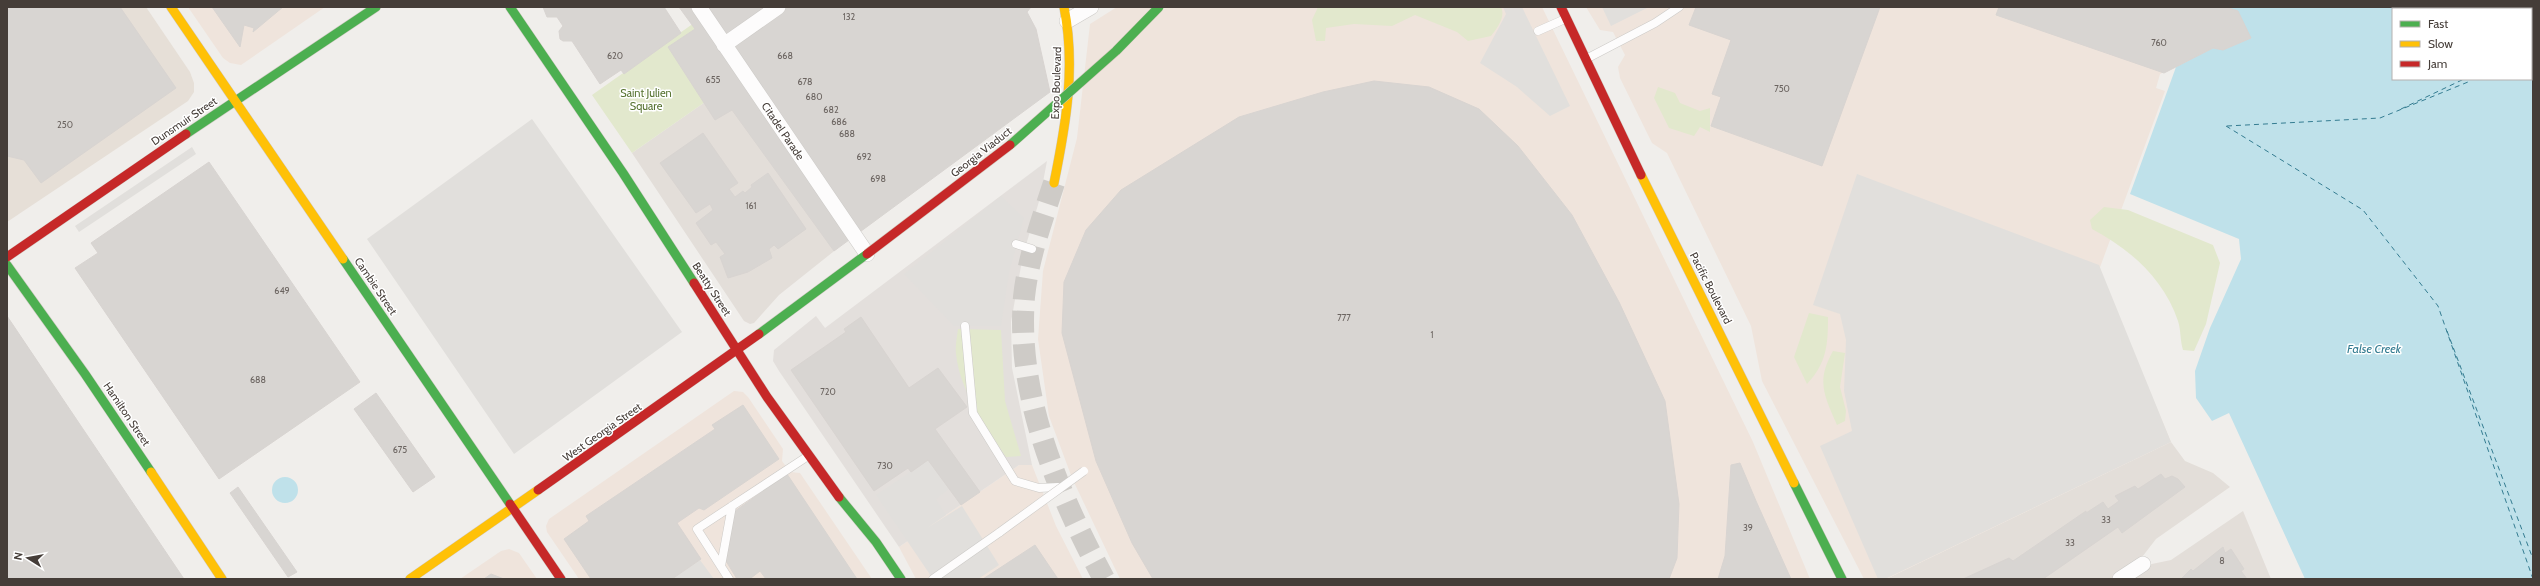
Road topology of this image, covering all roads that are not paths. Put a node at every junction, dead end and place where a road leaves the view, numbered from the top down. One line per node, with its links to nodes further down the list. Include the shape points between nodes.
1 (171, 7): 15 (main road, Cambie Street)
2 (376, 7): 15 (main road, Dunsmuir Street)
3 (510, 7): 24 (main road, Beatty Street, via 627,179)
4 (699, 7): 13 (street, Citadel Parade)
5 (778, 7): 13 (street)
6 (1091, 7): 10 (street)
7 (1159, 7): 19 (main road, Georgia Viaduct, bridge, via 1116,51 1019,138)
8 (1561, 7): 11 (main road, Pacific Boulevard)
9 (1679, 7): 14 (lane, via 1655,23)
10 (1066, 14): 16 (main road, Expo Boulevard, via 1070,50 1068,116)
11 (1566, 19): 12 (lane); 14 (main road, Pacific Boulevard)
12 (1538, 31)
13 (724, 45): 19 (street, Citadel Parade)
14 (1584, 59): 38 (main road, Pacific Boulevard)
15 (235, 100): 20 (main road, Dunsmuir Street); 29 (main road, Cambie Street)
16 (1054, 183)
17 (1016, 244): 18 (lane)
18 (1032, 249)
19 (868, 254): 22 (main road, Georgia Viaduct)
20 (7, 257)
21 (7, 266): 32 (main road, Hamilton Street, via 85,374)
22 (805, 301): 24 (main road, West Georgia Street)
23 (966, 326): 27 (lane, via 973,413 1015,480 1038,488)
24 (737, 351): 25 (main road, Beatty Street); 29 (main road, West Georgia Street)
25 (808, 456): 28 (lane); 36 (main road, Beatty Street, via 876,542)
26 (1084, 471): 37 (lane, bridge)
27 (1058, 487)
28 (732, 506): 31 (lane); 31 (lane, via 697,529)
29 (513, 509): 33 (main road, West Georgia Street); 34 (main road, Cambie Street)
30 (2143, 564): 39 (street)
31 (721, 566): 35 (lane)
32 (222, 579)
33 (410, 579)
34 (561, 579)
35 (729, 579)
36 (901, 579)
37 (932, 579)
38 (1842, 579)
39 (2120, 579)

